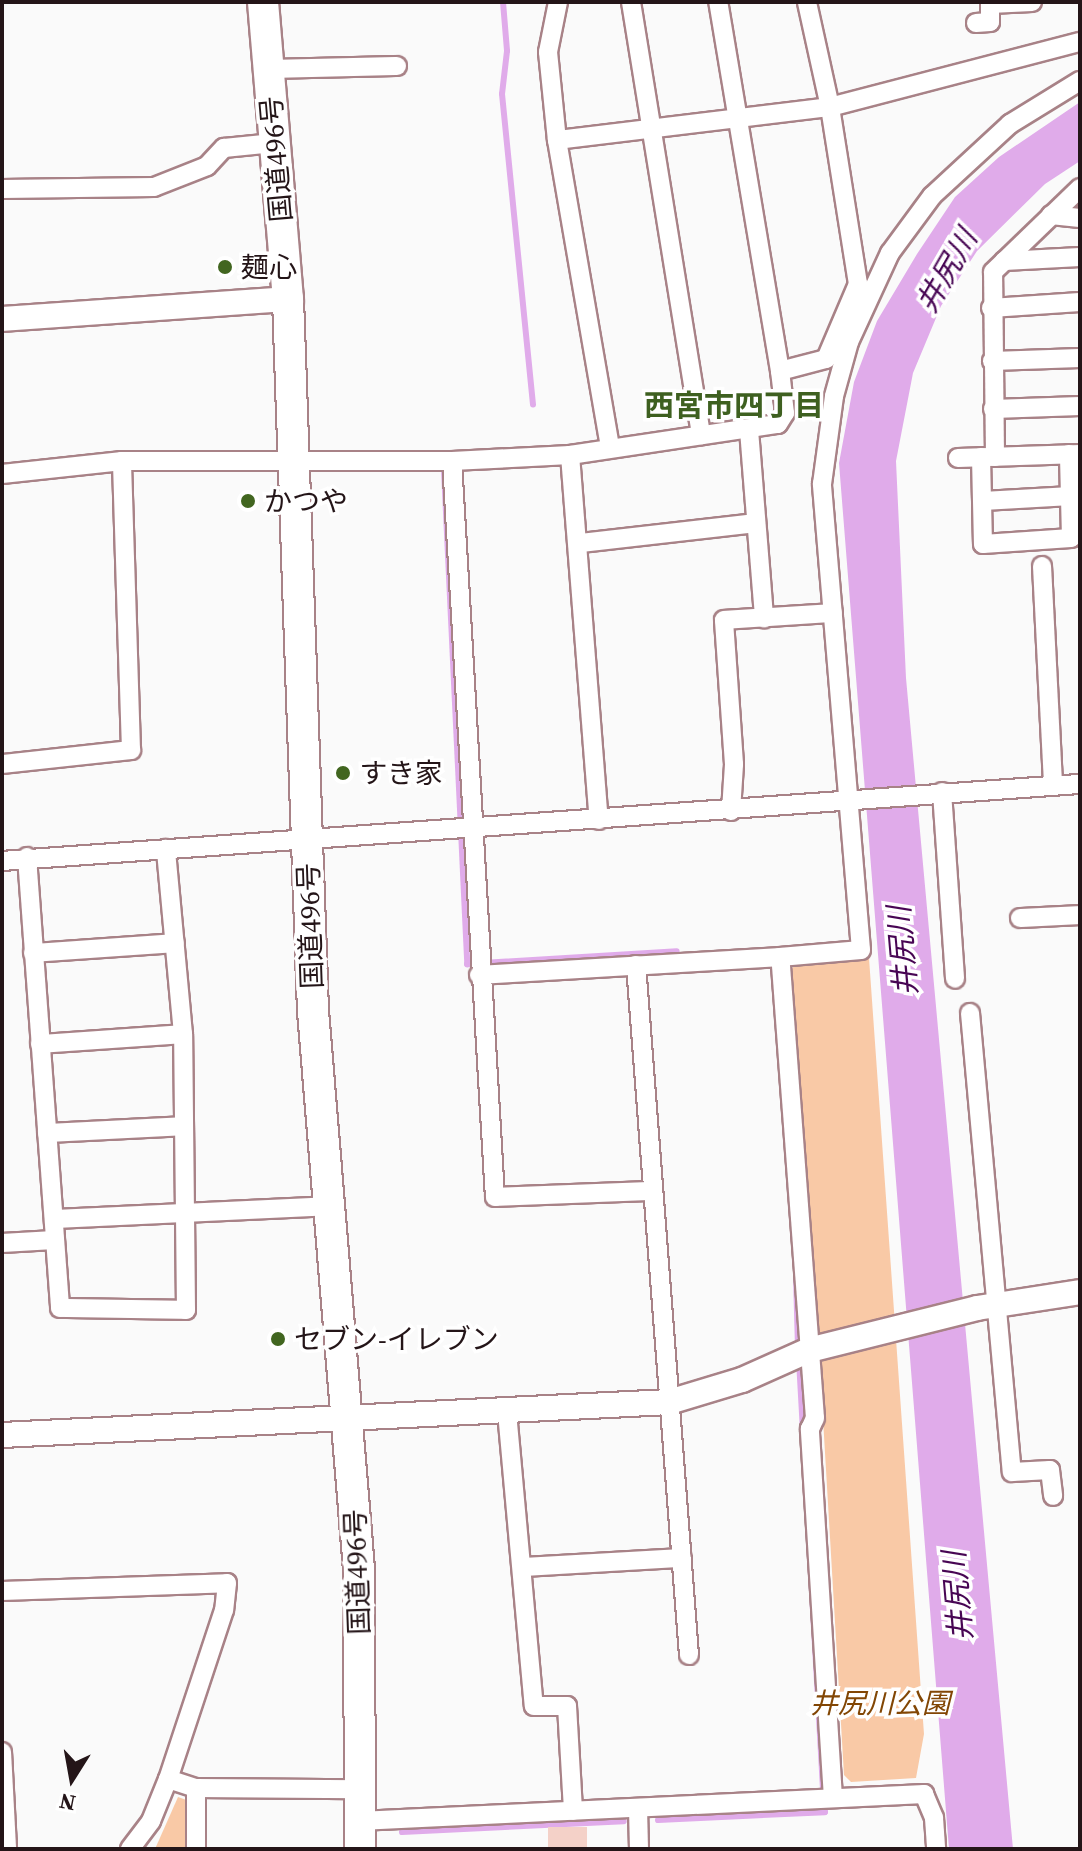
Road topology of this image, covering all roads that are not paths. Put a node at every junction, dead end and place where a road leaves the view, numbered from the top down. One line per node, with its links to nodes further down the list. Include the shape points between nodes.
1 (263, 2): 11 (highway, 国道496号)
2 (558, 2): 16 (street, via 548,52)
3 (631, 2): 15 (street)
4 (718, 2): 14 (street)
5 (807, 2): 13 (street)
6 (1032, 2): 7 (street)
7 (990, 3): 8 (street, via 990,22)
8 (976, 23)
9 (1080, 42): 13 (street)
10 (397, 66): 11 (street)
11 (268, 69): 17 (highway, 国道496号)
12 (1080, 81): 49 (street, via 1010,124 932,196 890,253 849,342 834,396 822,484)
13 (830, 107): 14 (street); 30 (street, via 858,284 826,359)
14 (739, 116): 15 (street); 30 (street)
15 (652, 126): 16 (street); 34 (street)
16 (557, 140): 35 (street)
17 (274, 143): 19 (street, via 224,148 207,166 154,187); 24 (highway, 国道496号)
18 (1080, 188): 20 (street)
19 (2, 189)
20 (1051, 215): 21 (street); 23 (street)
21 (1080, 218)
22 (1080, 257): 23 (street)
23 (1004, 261): 26 (street, via 993,272)
24 (288, 299): 27 (street); 42 (highway, 国道496号)
25 (1080, 302): 26 (street)
26 (991, 308): 29 (street)
27 (2, 319)
28 (1080, 358): 29 (street)
29 (992, 361): 32 (street)
30 (780, 371): 33 (street, via 785,413 778,424)
31 (1080, 406): 32 (street)
32 (993, 409): 38 (street)
33 (749, 430): 34 (street); 46 (street)
34 (701, 435): 35 (street)
35 (610, 448): 37 (street)
36 (1075, 454): 38 (street); 44 (street)
37 (570, 455): 41 (street); 47 (street)
38 (988, 457): 39 (street); 45 (street)
39 (958, 458)
40 (122, 461): 42 (street); 43 (street); 51 (street, via 131,750)
41 (452, 461): 42 (street); 58 (street)
42 (293, 463): 59 (highway, 国道496号)
43 (2, 474)
44 (1071, 496): 45 (street); 45 (street, via 1071,538 983,544)
45 (983, 501)
46 (756, 523): 47 (street); 50 (street)
47 (581, 543): 57 (street)
48 (1042, 566): 53 (street)
49 (833, 613): 50 (street); 55 (street)
50 (764, 618): 56 (street, via 724,620 734,764)
51 (2, 764)
52 (1080, 784): 53 (street)
53 (1053, 786): 54 (street)
54 (938, 792): 55 (street); 70 (street)
55 (850, 798): 56 (street); 67 (street, via 861,950)
56 (731, 811): 57 (street)
57 (599, 820): 58 (street)
58 (470, 826): 59 (street); 69 (street)
59 (306, 838): 60 (street); 77 (highway, 国道496号)
60 (166, 849): 61 (street); 65 (street)
61 (27, 857): 62 (street); 66 (street)
62 (2, 861)
63 (1080, 915): 64 (street)
64 (1020, 918)
65 (175, 943): 66 (street); 72 (street)
66 (33, 953): 73 (street)
67 (780, 957): 68 (street); 84 (street)
68 (636, 965): 69 (street); 76 (street)
69 (479, 975): 76 (street, via 495,1197)
70 (955, 979)
71 (970, 1013): 83 (street)
72 (183, 1034): 73 (street); 74 (street)
73 (40, 1044): 75 (street)
74 (183, 1126): 75 (street); 78 (street)
75 (47, 1133): 79 (street)
76 (653, 1191): 85 (street)
77 (328, 1206): 78 (street); 87 (highway, 国道496号)
78 (187, 1215): 79 (street); 80 (street, via 186,1310 60,1308)
79 (55, 1219): 80 (street)
80 (54, 1240): 81 (street)
81 (2, 1243)
82 (1080, 1292): 83 (street)
83 (988, 1307): 84 (street); 89 (street, via 1012,1472 1050,1470)
84 (809, 1350): 85 (street, via 742,1380); 98 (street)
85 (669, 1402): 86 (street); 90 (street)
86 (507, 1412): 87 (street); 91 (street)
87 (350, 1420): 88 (street); 97 (highway, 国道496号, via 359,1569)
88 (2, 1435)
89 (1053, 1496)
90 (682, 1558): 91 (street); 93 (street)
91 (524, 1567): 100 (street, via 534,1706 567,1706)
92 (2, 1591): 95 (street, via 227,1583 224,1610)
93 (689, 1655)
94 (2, 1752): 102 (street)
95 (168, 1779): 96 (street); 103 (street, via 151,1821)
96 (196, 1788): 97 (street); 104 (street)
97 (359, 1789): 101 (highway, 国道496号)
98 (833, 1798): 99 (street); 106 (street, via 924,1794 934,1818)
99 (638, 1808): 100 (street); 105 (street)
100 (573, 1811): 101 (street)
101 (360, 1835)
102 (7, 1849)
103 (130, 1849)
104 (196, 1849)
105 (639, 1849)
106 (936, 1849)

